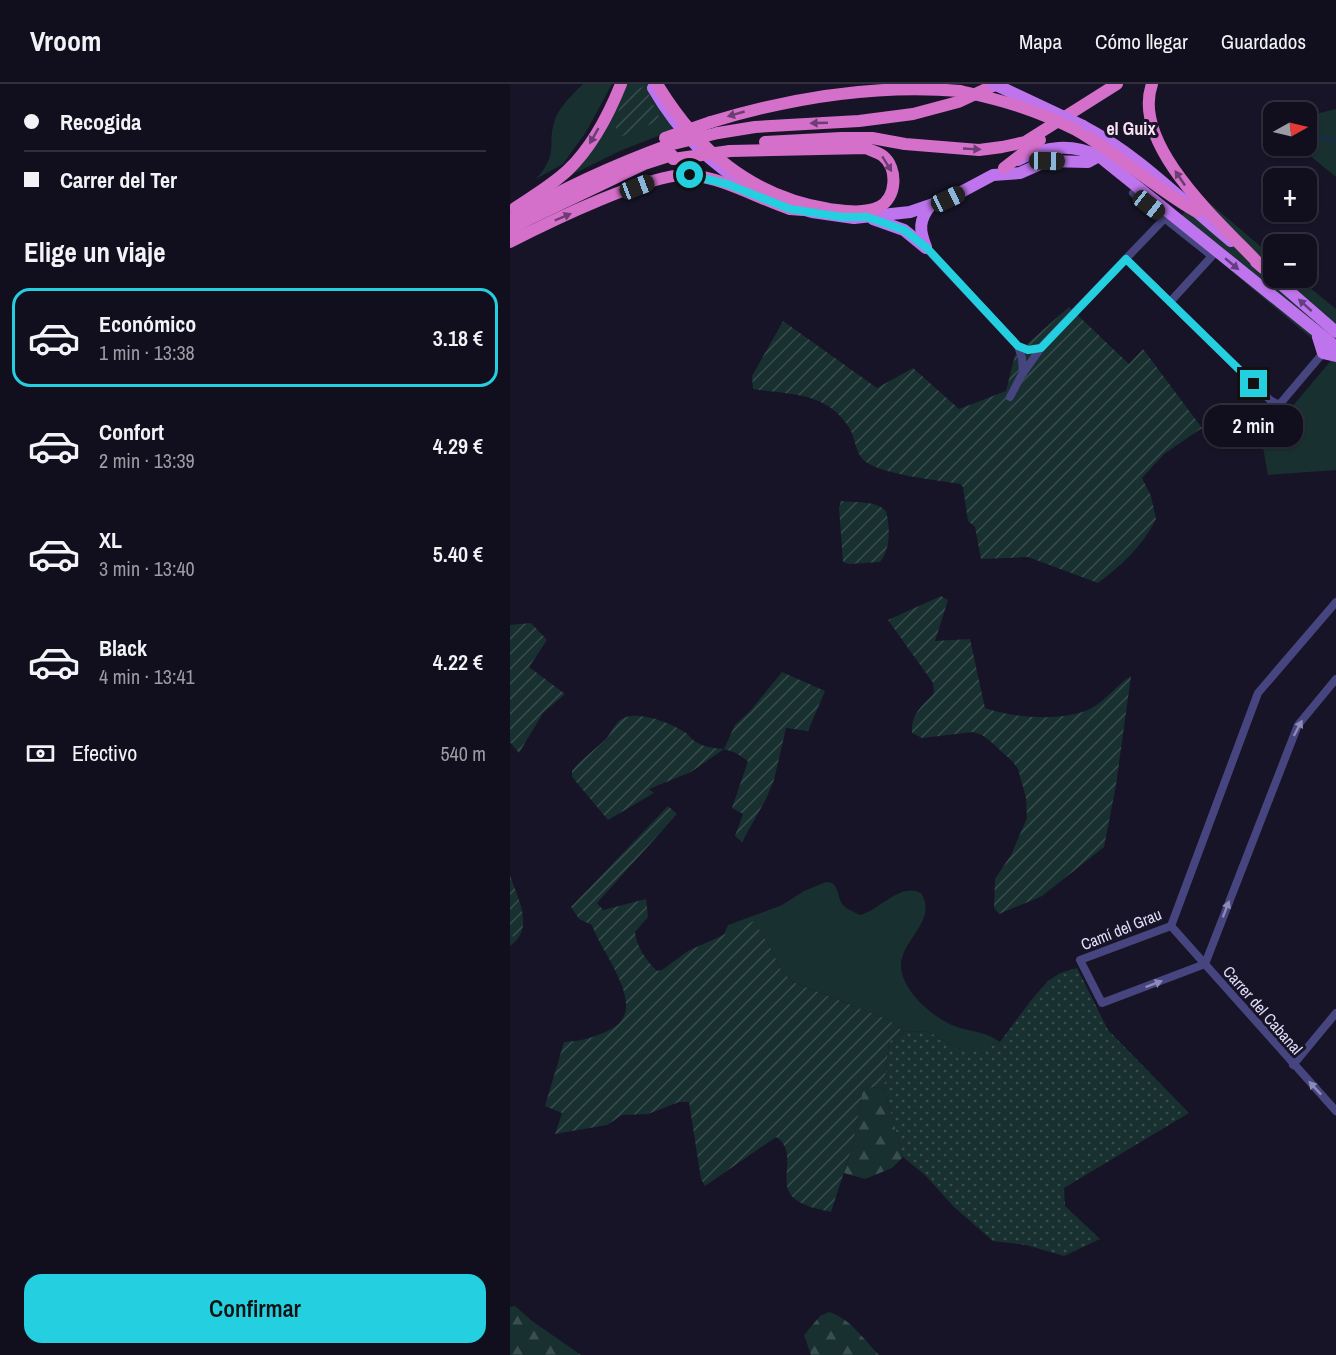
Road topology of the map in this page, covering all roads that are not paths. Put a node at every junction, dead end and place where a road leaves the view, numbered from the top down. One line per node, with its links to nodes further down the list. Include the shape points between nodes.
1 (621, 84): 16 (highway, one-way to 16, via 579,158 558,178)
2 (651, 84): 15 (main road, via 692,142 719,167 752,188)
3 (657, 84): 10 (highway, one-way to 3, via 866,148 882,154 893,173 893,186 884,203 862,211 814,206 770,191 717,158 683,122)
4 (996, 84): 8 (highway, one-way to 8, via 958,102 914,114 859,121); 9 (main road, bridge)
5 (1117, 84): 7 (highway)
6 (1152, 84): 25 (highway, one-way to 6, via 1189,190 1160,146 1149,114)
7 (1099, 96): 10 (highway, one-way to 7, via 841,138 979,150 1002,147 1025,142); 12 (highway)
8 (714, 127): 9 (highway, one-way to 8, bridge, via 1013,103 960,91 918,88 777,104); 11 (highway, bridge)
9 (1080, 128): 17 (highway)
10 (728, 147): 11 (highway)
11 (670, 149): 20 (highway, via 634,158); 21 (highway)
12 (998, 171): 14 (main road); 29 (main road, one-way to 29, via 1055,147 1078,148 1099,156)
13 (1133, 193): 19 (street)
14 (930, 206): 18 (main road); 23 (main road, via 920,229)
15 (803, 210): 18 (main road); 22 (highway, one-way to 15, via 624,192 682,175 707,178 790,209)
16 (510, 211)
17 (1197, 212): 25 (main road)
18 (867, 217): 23 (main road, via 904,230)
19 (1165, 218): 24 (street); 27 (street, via 1212,256)
20 (510, 219)
21 (510, 230)
22 (510, 242)
23 (927, 248): 30 (street)
24 (1126, 259): 27 (street); 32 (street)
25 (1262, 267)
26 (1286, 288): 28 (main road, one-way to 26)
27 (1170, 302): 33 (street, via 1279,405)
28 (1336, 332)
29 (1315, 333): 31 (main road); 33 (main road); 34 (main road)
30 (1018, 346): 32 (street, via 1028,350); 35 (street)
31 (1336, 347)
32 (1041, 348): 35 (street)
33 (1323, 353): 34 (main road)
34 (1336, 354)
35 (1023, 373): 36 (street)
36 (1010, 397)
37 (1336, 602): 39 (street, Camí del Grau, via 1258,693)
38 (1336, 679): 40 (street, one-way to 38, via 1298,725)
39 (1171, 926): 40 (street, Carrer del Cabanal); 40 (street, Camí del Grau, one-way to 40, via 1080,960 1102,1003)
40 (1205, 964): 42 (street, Carrer del Cabanal)
41 (1336, 1013): 42 (street)
42 (1293, 1065): 43 (street, Carrer del Cabanal, one-way to 42)
43 (1336, 1111)

